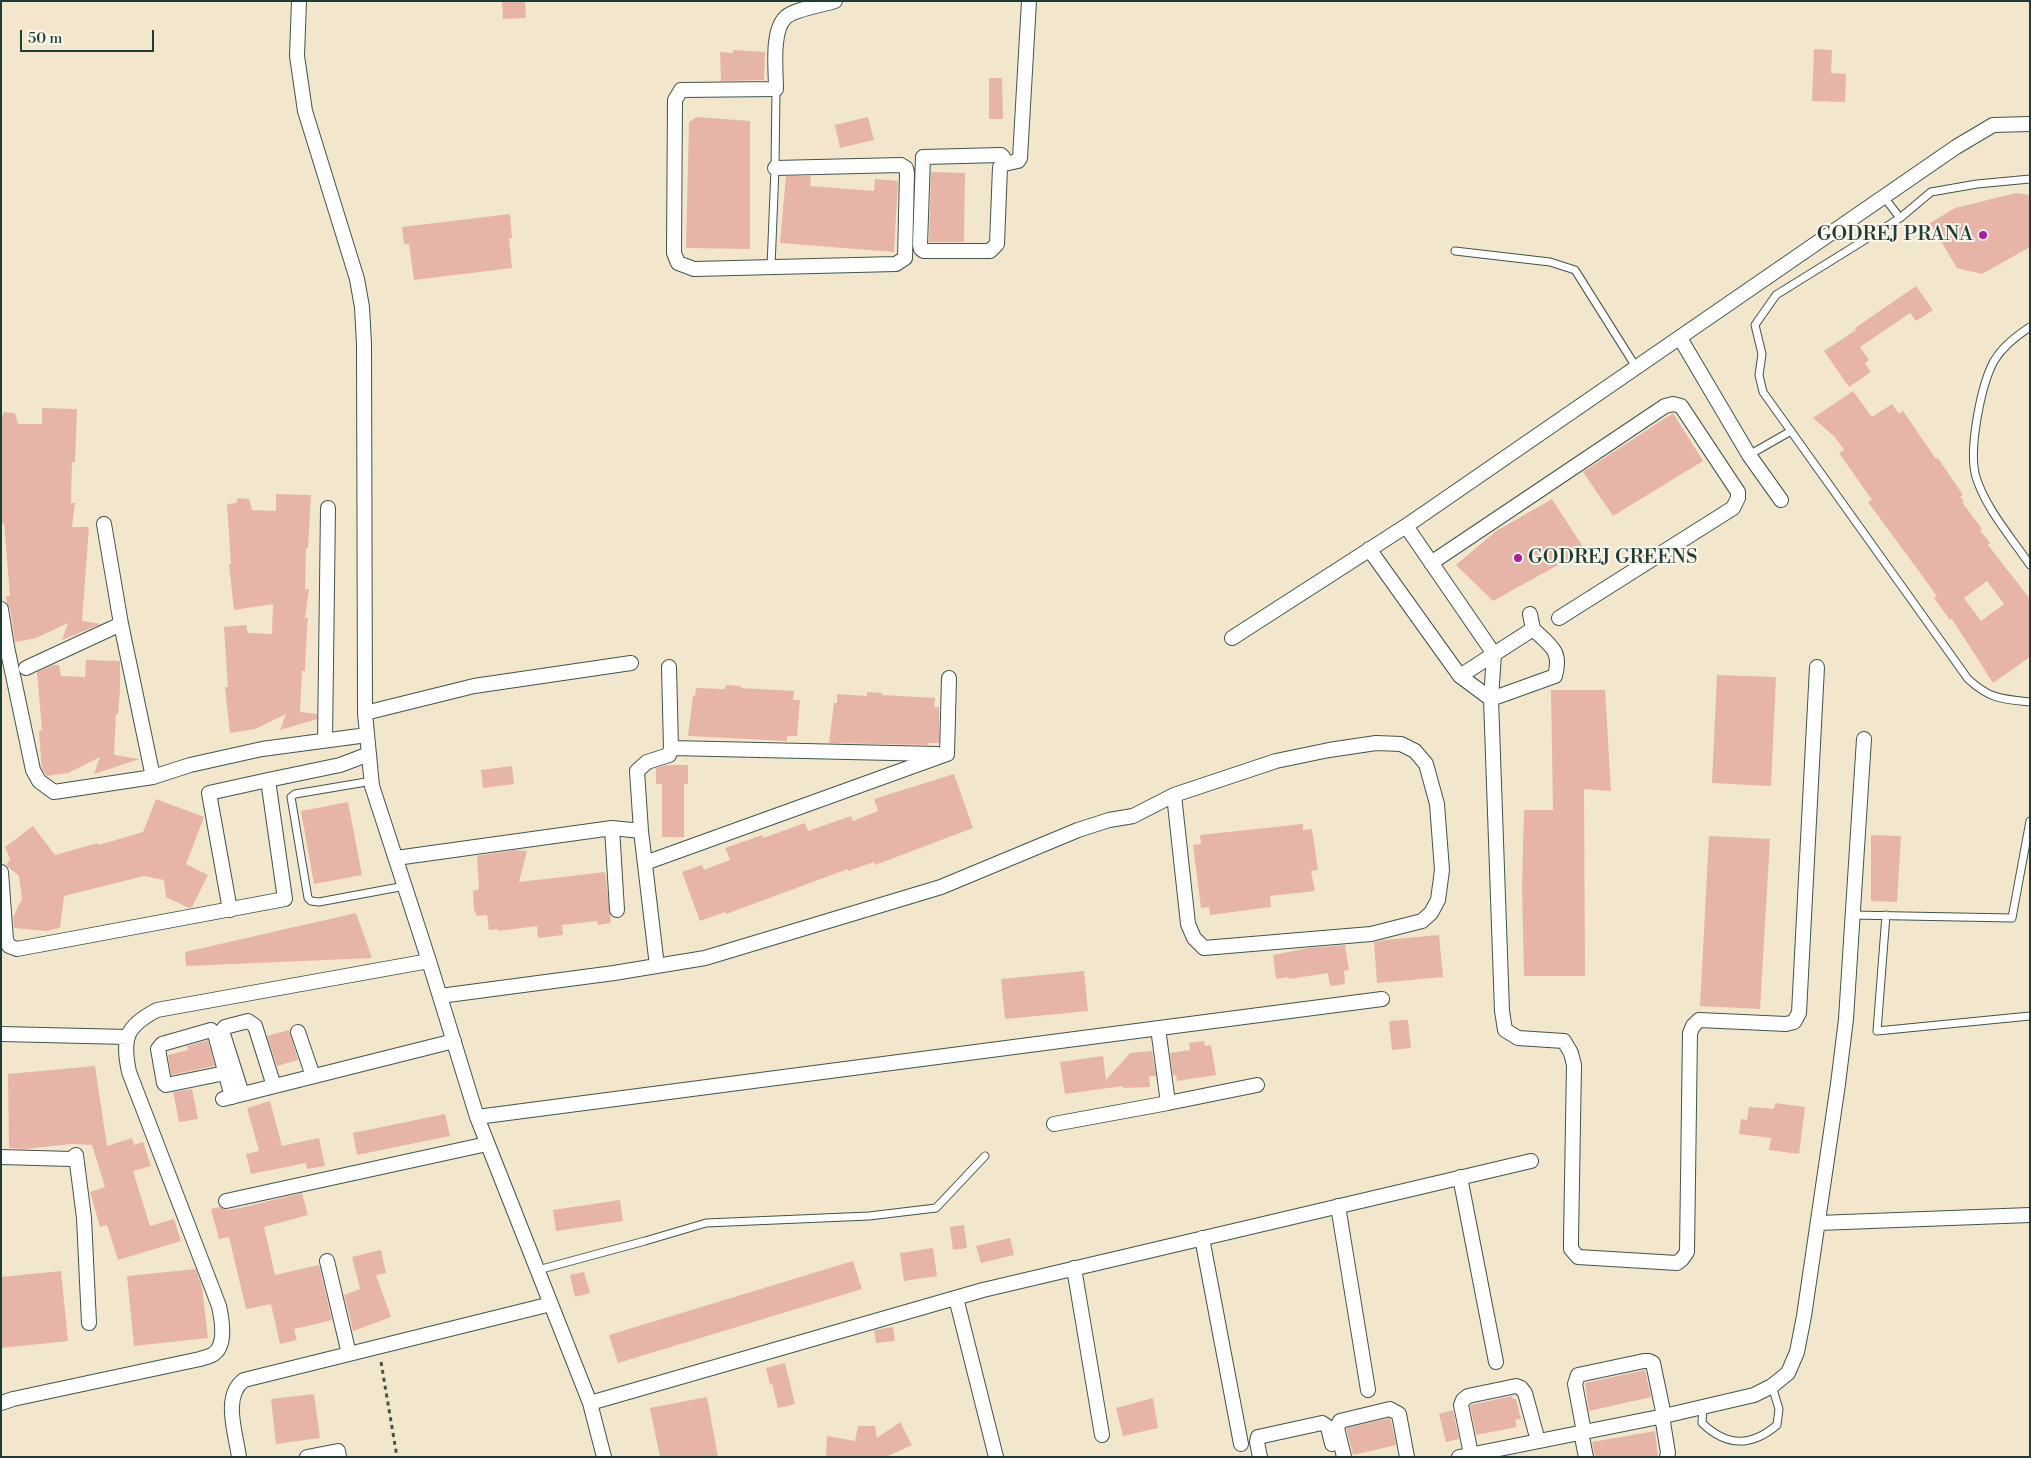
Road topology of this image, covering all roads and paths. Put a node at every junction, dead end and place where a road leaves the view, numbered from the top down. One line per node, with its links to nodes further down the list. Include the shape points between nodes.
1 (299, 1): 40 (street, via 298,56 305,111 362,307)
2 (835, 1): 4 (street, via 787,16 779,26)
3 (1029, 1): 6 (street, via 1020,158 1014,163)
4 (776, 89): 7 (lane); 12 (street, via 681,90 675,100 674,253 678,263 694,269)
5 (2030, 124): 9 (street, via 1993,126 1956,147)
6 (1004, 164): 6 (street, via 1000,167 997,244 994,248 990,251 921,250 924,157 1001,155)
7 (775, 168): 12 (lane); 12 (street, via 901,164 907,173 904,258 896,264)
8 (2030, 179): 10 (lane, via 1931,192)
9 (1884, 197): 10 (lane); 14 (street)
10 (1900, 218): 16 (lane, via 1776,295 1755,325 1762,354 1759,375 1763,392)
11 (1455, 251): 15 (lane, via 1550,262 1575,270)
12 (771, 267)
13 (2030, 327): 24 (lane, via 2012,338 1994,361 1982,393 1972,463 1985,501)
14 (1680, 338): 15 (street); 17 (street)
15 (1636, 367): 21 (street)
16 (1791, 431): 17 (lane); 39 (lane, via 1968,679 1983,692 2005,700)
17 (1749, 455): 18 (street)
18 (1781, 500)
19 (328, 508): 43 (street)
20 (104, 524): 28 (street)
21 (1406, 526): 22 (street); 23 (street)
22 (1369, 549): 30 (street); 36 (street)
23 (1431, 563): 27 (street, via 1665,406 1681,406 1738,492 1733,508); 31 (street)
24 (2030, 565)
25 (1, 609): 47 (street, via 6,647 33,770 39,781 54,792)
26 (1530, 614): 29 (street)
27 (1559, 618)
28 (121, 624): 35 (street); 47 (street)
29 (1533, 629): 31 (street); 38 (street, via 1553,648 1559,662 1555,676)
30 (1232, 638)
31 (1494, 654): 36 (street); 38 (street)
32 (631, 663): 40 (street, via 474,686)
33 (670, 667): 44 (street)
34 (1817, 667): 38 (street, via 1799,1012 1794,1022 1786,1024 1699,1020 1693,1026 1690,1033 1687,1252 1677,1263 1578,1257 1572,1249 1574,1065 1571,1053 1564,1041 1518,1038 1504,1030)
35 (26, 668)
36 (1460, 676): 38 (street)
37 (949, 678): 46 (street)
38 (1491, 699)
39 (2030, 702)
40 (365, 713): 41 (street)
41 (367, 735): 43 (street); 45 (street)
42 (1864, 739): 60 (street)
43 (325, 740): 47 (street, via 262,748)
44 (671, 748): 46 (street); 53 (street, via 669,755 647,762 637,771)
45 (369, 754): 48 (street, via 340,765); 49 (street)
46 (947, 754): 55 (street)
47 (153, 777)
48 (268, 780): 58 (street, via 285,899); 58 (street, via 209,793)
49 (372, 781): 54 (street); 57 (lane, via 291,797 308,898 319,902)
50 (1174, 795): 50 (street, via 1188,924 1194,938 1204,948 1372,934 1422,921 1438,900 1442,870 1434,790 1426,764 1415,751 1401,744 1329,750 1276,761); 63 (street, via 1133,816 1078,830 941,887 705,958)
51 (2030, 821): 61 (lane, via 2012,918)
52 (612, 828): 53 (street); 54 (street); 59 (street)
53 (641, 830): 55 (street)
54 (396, 858): 57 (street)
55 (645, 863): 63 (street)
56 (1, 872): 58 (street, via 6,940 9,946 17,949)
57 (405, 886): 62 (street)
58 (230, 910)
59 (617, 910)
60 (1852, 915): 61 (lane); 88 (street, via 1844,1034)
61 (1886, 916): 66 (lane, via 1877,1031)
62 (429, 961): 64 (street); 70 (street, via 156,1010 133,1026)
63 (657, 966): 64 (street)
64 (440, 996): 71 (street)
65 (1382, 999): 67 (street)
66 (2030, 1016)
67 (1158, 1028): 77 (street); 78 (street)
68 (298, 1032): 73 (street)
69 (1, 1034): 70 (street)
70 (128, 1037): 101 (street, via 126,1055 129,1072 220,1306 220,1346 213,1355 200,1359)
71 (454, 1041): 73 (street); 78 (street)
72 (225, 1073): 72 (street, via 215,1034 211,1030 162,1044 158,1049 166,1085); 76 (street)
73 (313, 1076): 75 (street)
74 (1256, 1085): 77 (street)
75 (274, 1086): 76 (street); 76 (street, via 255,1026 248,1021 225,1027 222,1031)
76 (232, 1096)
77 (1168, 1102): 79 (street)
78 (477, 1117): 80 (street)
79 (1054, 1124)
80 (487, 1144): 85 (street); 92 (street)
81 (985, 1156): 92 (lane, via 936,1208 869,1216 706,1223)
82 (1, 1157): 95 (street, via 71,1159 76,1155 84,1218)
83 (1531, 1161): 84 (street)
84 (1460, 1177): 86 (street); 98 (street)
85 (226, 1200)
86 (1338, 1206): 89 (street); 100 (street)
87 (2030, 1215): 88 (street)
88 (1818, 1223): 99 (street, via 1797,1352 1788,1373)
89 (1202, 1238): 91 (street); 108 (street)
90 (327, 1261): 97 (street)
91 (1074, 1268): 93 (street); 106 (street)
92 (538, 1270): 94 (street)
93 (956, 1298): 102 (street); 115 (street)
94 (551, 1304): 96 (street); 102 (street)
95 (89, 1323)
96 (379, 1347): 97 (street); 113 (path)
97 (349, 1354): 110 (street, via 244,1380 236,1386 232,1408)
98 (1496, 1362)
99 (1772, 1386): 103 (street, via 1754,1395); 103 (lane, via 1779,1410 1777,1425 1764,1436 1746,1442 1716,1436 1702,1422)
100 (1368, 1390)
101 (1, 1403)
102 (590, 1403): 114 (street)
103 (1702, 1407): 104 (street)
104 (1663, 1416): 105 (street); 105 (street, via 1652,1363 1644,1361 1578,1375 1575,1384); 122 (street)
105 (1583, 1432): 107 (street); 121 (street)
106 (1102, 1435)
107 (1534, 1442): 109 (street); 109 (street, via 1525,1393 1516,1386 1468,1396 1463,1400 1461,1405); 120 (street)
108 (1241, 1444)
109 (1471, 1455)
110 (239, 1457)
111 (308, 1457): 112 (street, via 338,1451)
112 (339, 1457)
113 (397, 1457)
114 (604, 1457)
115 (996, 1457)
116 (1260, 1457): 117 (street, via 1258,1437 1322,1423 1328,1427)
117 (1335, 1457)
118 (1344, 1457): 119 (street, via 1337,1423 1390,1409 1399,1414)
119 (1407, 1457)
120 (1534, 1457)
121 (1586, 1457)
122 (1667, 1457)

